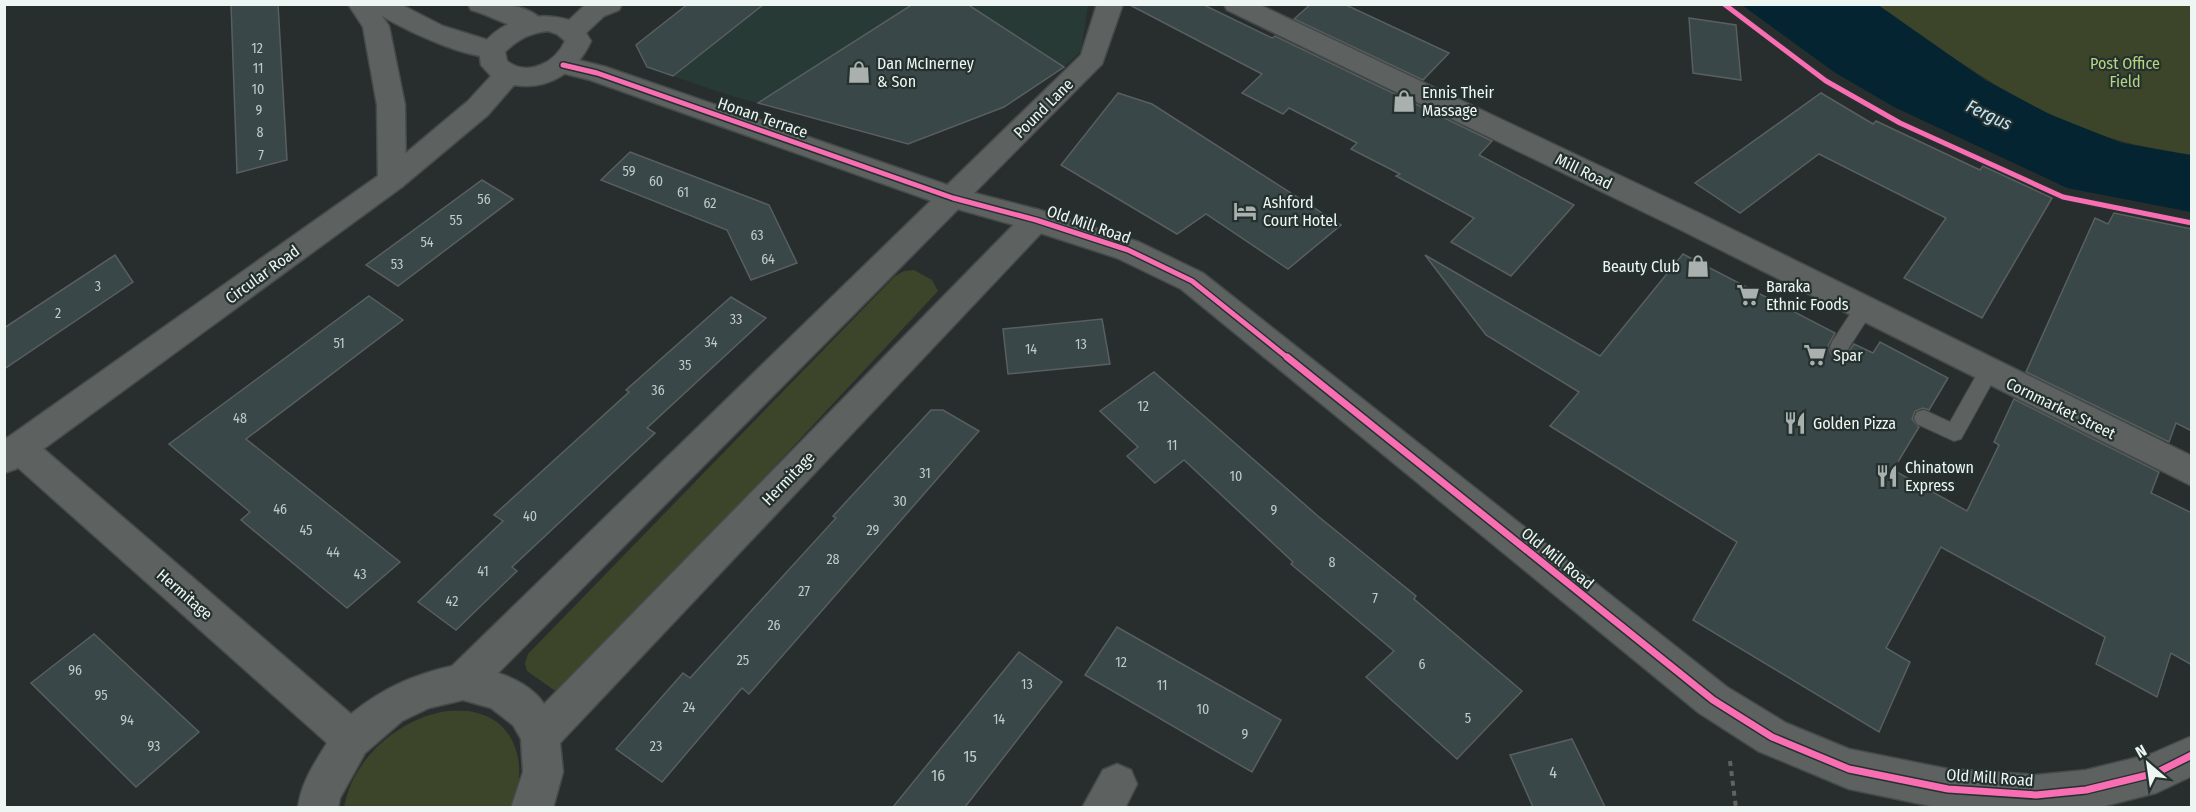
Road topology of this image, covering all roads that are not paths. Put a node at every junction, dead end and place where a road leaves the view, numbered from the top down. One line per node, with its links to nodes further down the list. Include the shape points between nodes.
1 (360, 4): 11 (street, via 376,26 389,94)
2 (381, 4): 9 (street, via 405,20)
3 (480, 4): 7 (street)
4 (610, 4): 8 (street, via 595,10)
5 (1110, 4): 12 (street, Pound Lane, via 1094,58)
6 (1236, 4): 14 (street, Mill Road, via 1691,222)
7 (532, 24): 8 (street, via 562,25); 9 (street, via 507,34)
8 (572, 31): 10 (street, via 578,41)
9 (500, 63): 10 (street, via 526,77 545,74); 11 (street, Circular Road, via 478,108)
10 (563, 65): 12 (street, Honan Terrace, via 597,73)
11 (392, 180): 19 (street, Circular Road)
12 (952, 198): 13 (street, Old Mill Road); 21 (street)
13 (1036, 220): 22 (street, Hermitage); 25 (street, Old Mill Road, via 1128,250 1192,281 1713,700 1772,737 1849,769 1948,789)
14 (1863, 310): 15 (street, Mill Road); 16 (lane)
15 (1930, 344): 17 (street, Cornmarket Street)
16 (1839, 347)
17 (1988, 372): 18 (lane, via 1954,433); 20 (street, Cornmarket Street)
18 (1924, 418)
19 (12, 454): 23 (street, Hermitage)
20 (2192, 472)
21 (464, 682): 22 (street, via 502,693 527,712); 23 (street, via 425,691 388,708)
22 (540, 736): 27 (street, via 543,772)
23 (351, 739): 26 (street, via 320,793)
24 (2192, 755): 25 (street, Old Mill Road)
25 (2092, 799)
26 (318, 807)
27 (531, 807)

